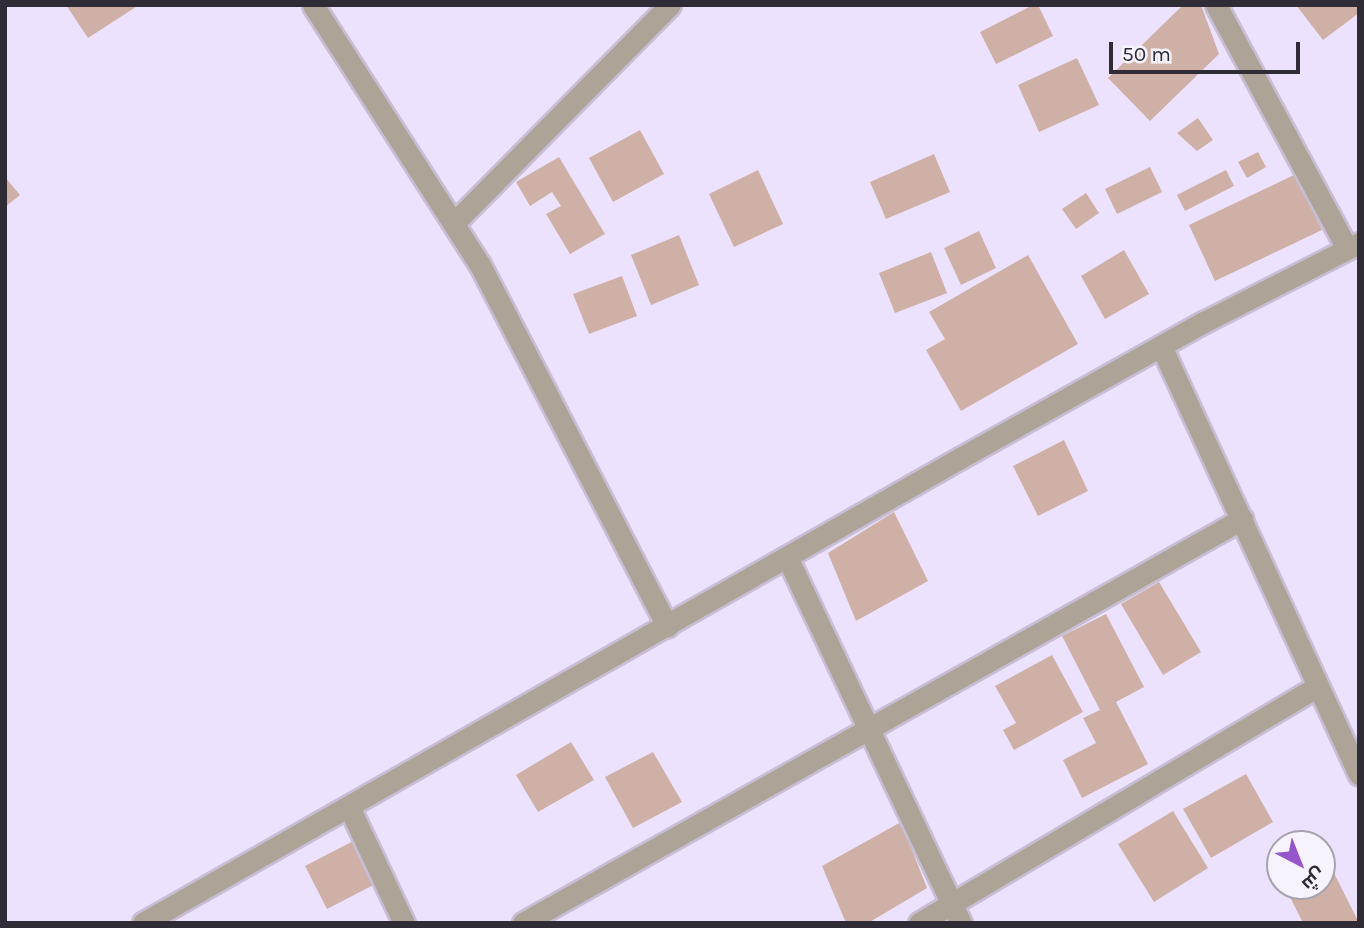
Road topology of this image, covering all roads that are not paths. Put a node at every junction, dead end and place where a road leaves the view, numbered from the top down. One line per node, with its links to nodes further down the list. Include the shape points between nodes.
1 (313, 5): 4 (street)
2 (670, 5): 4 (street)
3 (1216, 5): 5 (street)
4 (454, 223): 9 (street)
5 (1353, 246): 6 (street)
6 (1161, 346): 7 (street); 8 (street)
7 (1242, 519): 10 (street); 11 (street)
8 (787, 557): 9 (street); 11 (street)
9 (667, 626): 13 (street)
10 (1318, 686): 12 (street); 14 (street)
11 (868, 727): 14 (street); 17 (street)
12 (1359, 774)
13 (350, 809): 15 (street); 16 (street)
14 (952, 903): 18 (street); 19 (street)
15 (143, 923)
16 (404, 923)
17 (523, 923)
18 (919, 923)
19 (961, 923)

